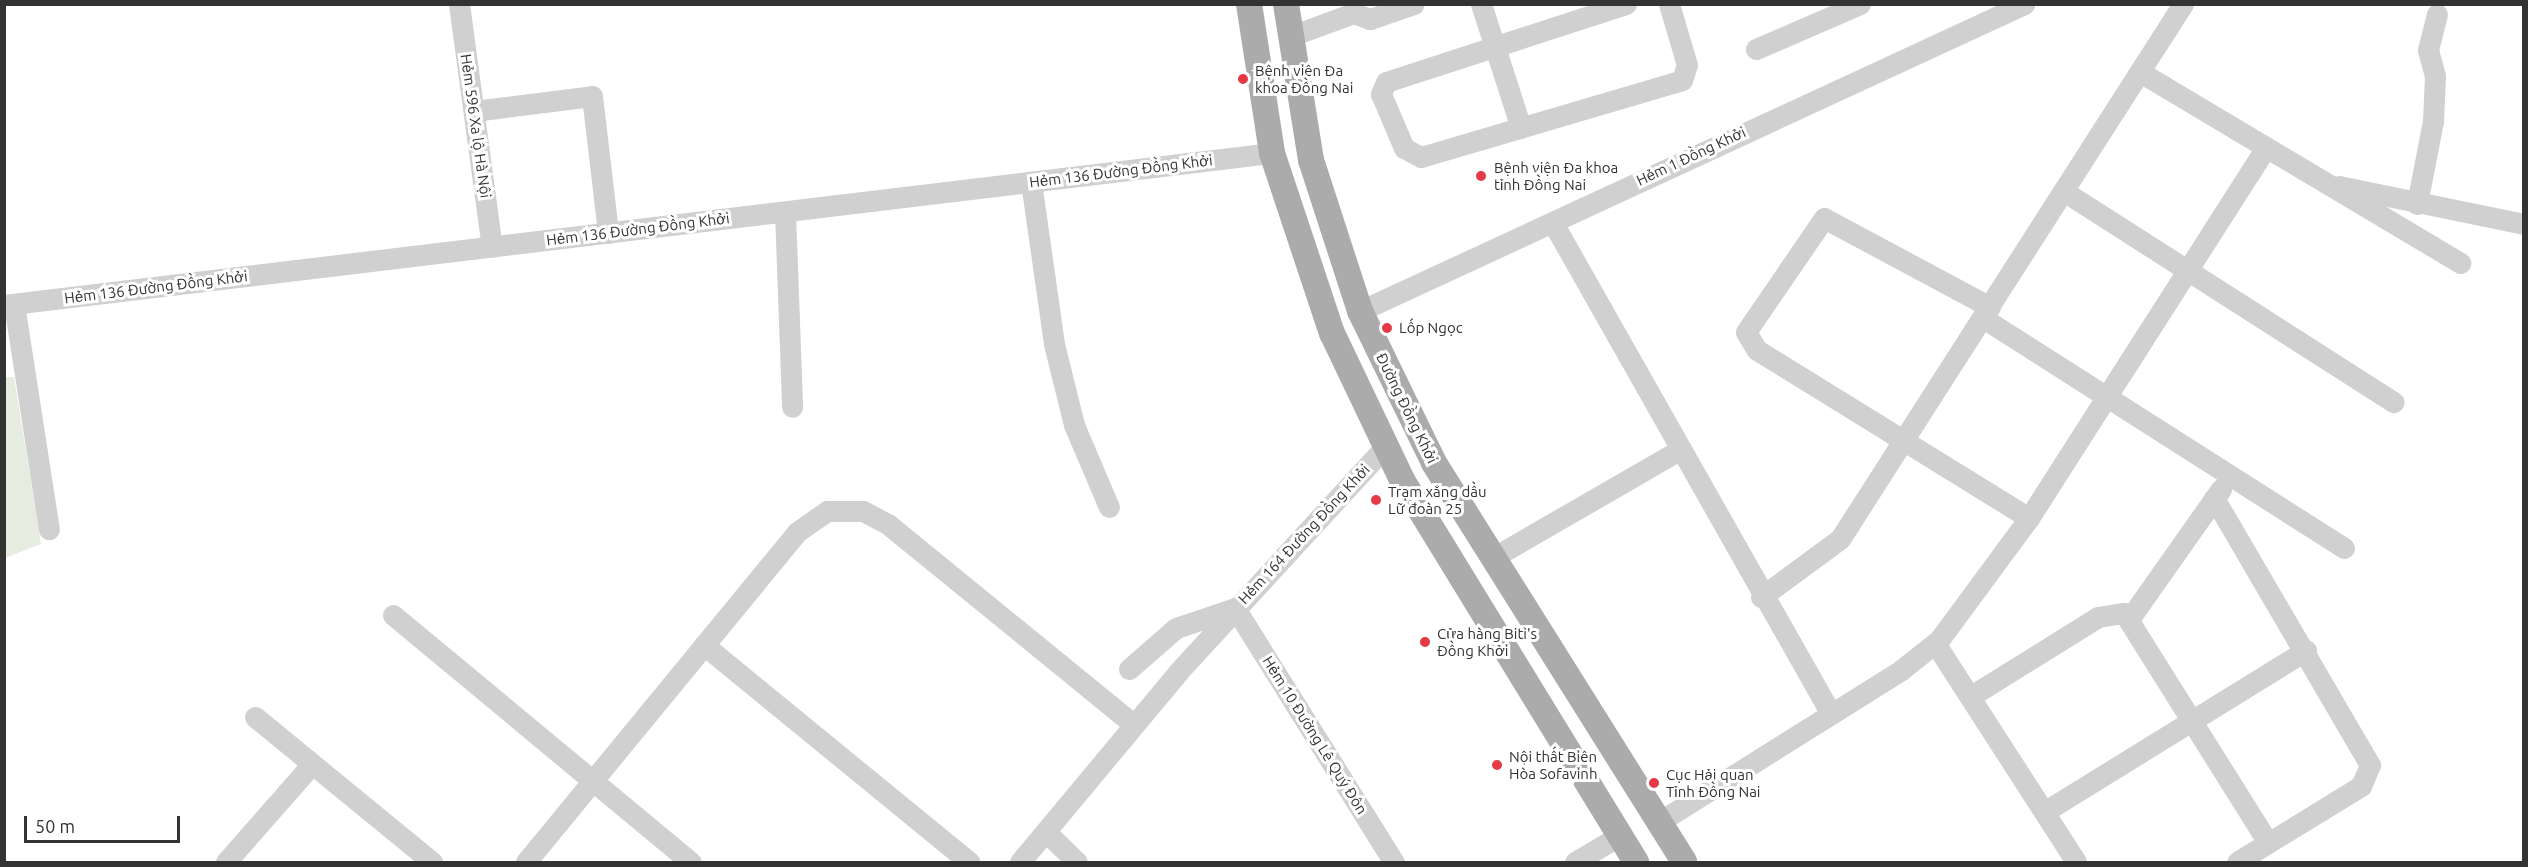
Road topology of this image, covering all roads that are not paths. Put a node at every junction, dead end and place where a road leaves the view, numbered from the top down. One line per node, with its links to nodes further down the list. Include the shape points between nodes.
1 (459, 4): 18 (street, Hẻm 596 Xa lộ Hà Nội)
2 (1249, 4): 21 (main road)
3 (1286, 4): 14 (main road, Đường Đồng Khởi)
4 (1414, 4): 11 (street, via 1370,19)
5 (1481, 4): 15 (street)
6 (1626, 4): 12 (street)
7 (1670, 4): 19 (street, via 1687,65 1682,80)
8 (1860, 4): 16 (street)
9 (2024, 4): 27 (street, Hẻm 1 Đồng Khởi)
10 (2183, 4): 17 (street)
11 (1351, 9): 14 (street)
12 (1595, 9): 15 (street)
13 (2437, 14): 25 (street, via 2428,50 2435,76 2433,121)
14 (1291, 36): 34 (main road, Đường Đồng Khởi, via 1311,160)
15 (1493, 46): 19 (street); 19 (street, via 1395,78 1386,82 1381,94 1395,133 1411,155 1420,157)
16 (1756, 49)
17 (2140, 72): 20 (street); 24 (street)
18 (474, 111): 29 (street, via 592,96); 30 (street, Hẻm 596 Xa lộ Hà Nội)
19 (1521, 128)
20 (2265, 149): 23 (street); 32 (street)
21 (1272, 153): 22 (street, Hẻm 136 Đường Đồng Khởi); 41 (main road, via 1332,333)
22 (1030, 182): 26 (street, Hẻm 136 Đường Đồng Khởi); 45 (street, via 1054,344 1074,425)
23 (2318, 182): 25 (street); 31 (street)
24 (2065, 192): 32 (street); 35 (street)
25 (2418, 204): 28 (street)
26 (785, 212): 29 (street, Hẻm 136 Đường Đồng Khởi); 38 (street)
27 (1553, 224): 34 (street, Hẻm 1 Đồng Khởi); 42 (street)
28 (2523, 224)
29 (608, 233): 30 (street, Hẻm 136 Đường Đồng Khởi)
30 (492, 247): 33 (street, Hẻm 136 Đường Đồng Khởi)
31 (2460, 263)
32 (2188, 272): 36 (street); 37 (street)
33 (9, 305): 47 (street)
34 (1360, 311): 39 (main road, Đường Đồng Khởi)
35 (1987, 313): 36 (street); 40 (street); 40 (street, via 1824,218 1750,321 1746,332 1757,350)
36 (2109, 397): 43 (street); 46 (street)
37 (2394, 402)
38 (792, 407)
39 (1416, 427): 41 (main road); 49 (main road, Đường Đồng Khởi)
40 (1905, 442): 46 (street); 50 (street, via 1827,553)
41 (1385, 447): 51 (street, Hẻm 164 Đường Đồng Khởi); 68 (main road)
42 (1679, 450): 49 (street); 50 (street)
43 (2232, 473): 44 (street); 48 (street)
44 (2214, 498): 53 (street); 56 (street)
45 (1109, 507)
46 (2029, 518): 54 (street)
47 (49, 529)
48 (2344, 548)
49 (1494, 557): 66 (main road, Đường Đồng Khởi)
50 (1761, 597): 59 (street)
51 (1235, 608): 57 (street, Hẻm 164 Đường Đồng Khởi, via 1176,628); 62 (street); 77 (street, Hẻm 10 Đường Lê Quý Đôn)
52 (393, 615): 64 (street)
53 (2130, 618): 58 (street, via 2117,611 2098,617); 61 (street)
54 (1935, 643): 58 (street); 59 (street)
55 (704, 645): 62 (street, via 806,522 827,511 850,509 889,525); 64 (street); 74 (street)
56 (2306, 650): 61 (street); 69 (street, via 2368,754 2371,771 2361,786)
57 (1129, 669)
58 (1971, 696): 65 (street)
59 (1830, 712): 66 (street)
60 (255, 717): 63 (street)
61 (2193, 720): 65 (street); 69 (street)
62 (1134, 725): 67 (street)
63 (312, 764): 70 (street); 71 (street)
64 (593, 781): 72 (street); 73 (street)
65 (2044, 813): 81 (street)
66 (1659, 822): 80 (main road, Đường Đồng Khởi)
67 (1046, 832): 75 (street); 76 (street)
68 (1619, 836): 78 (street); 79 (main road)
69 (2268, 843): 82 (street)
70 (226, 862)
71 (432, 862)
72 (526, 862)
73 (691, 862)
74 (969, 862)
75 (1020, 862)
76 (1077, 862)
77 (1394, 862)
78 (1575, 862)
79 (1636, 862)
80 (1684, 862)
81 (2076, 862)
82 (2237, 862)

